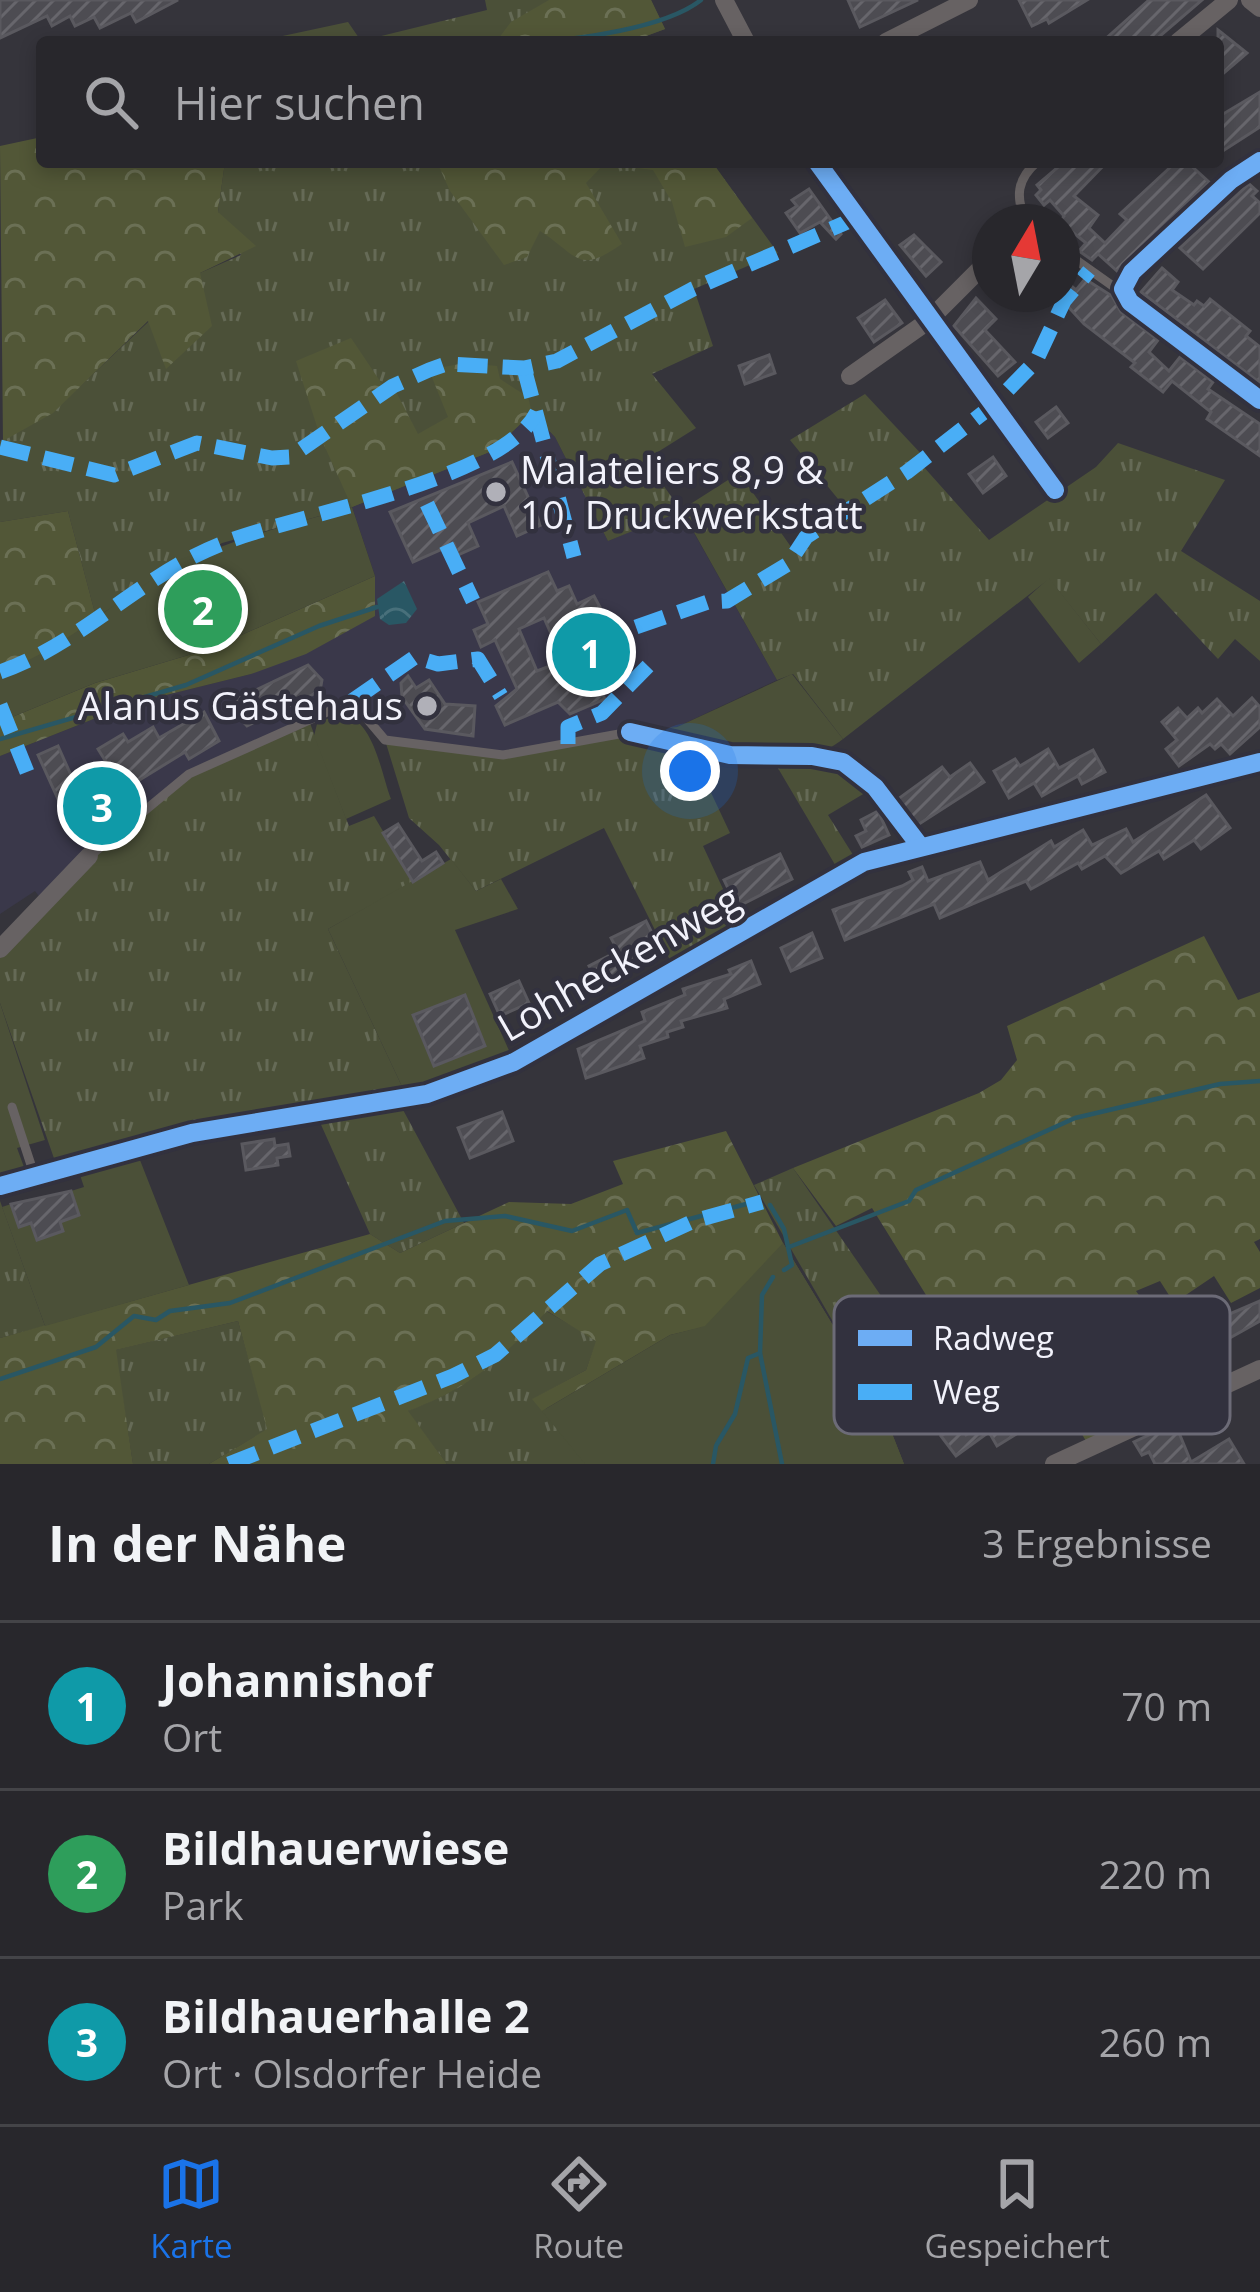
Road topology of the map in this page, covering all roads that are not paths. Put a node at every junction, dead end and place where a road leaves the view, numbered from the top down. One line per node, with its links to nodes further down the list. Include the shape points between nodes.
1 (724, 0): 6 (street)
2 (969, 0): 7 (street)
3 (1229, 0): 8 (street)
4 (1250, 0): 5 (street)
5 (1260, 8)
6 (743, 36)
7 (898, 36)
8 (1185, 36)
9 (1260, 160): 15 (street, via 1132,272)
10 (821, 168): 16 (street)
11 (1030, 168): 12 (lane)
12 (1021, 204)
13 (1080, 263): 15 (lane)
14 (972, 277): 16 (street)
15 (1124, 294): 18 (street)
16 (928, 321): 17 (street); 19 (street)
17 (850, 376)
18 (1260, 400)
19 (1054, 490)
20 (630, 732): 22 (lane, via 492,755 385,740 352,700 189,774)
21 (1260, 762): 25 (street, Lohheckenweg, via 864,862 514,1062 427,1094 192,1133)
22 (89, 856): 23 (street)
23 (0, 949)
24 (12, 1107): 25 (lane)
25 (34, 1174): 26 (street, Lohheckenweg)
26 (0, 1186)
27 (1260, 1369): 28 (street)
28 (1230, 1383)
29 (1119, 1434): 30 (street)
30 (1054, 1464)

